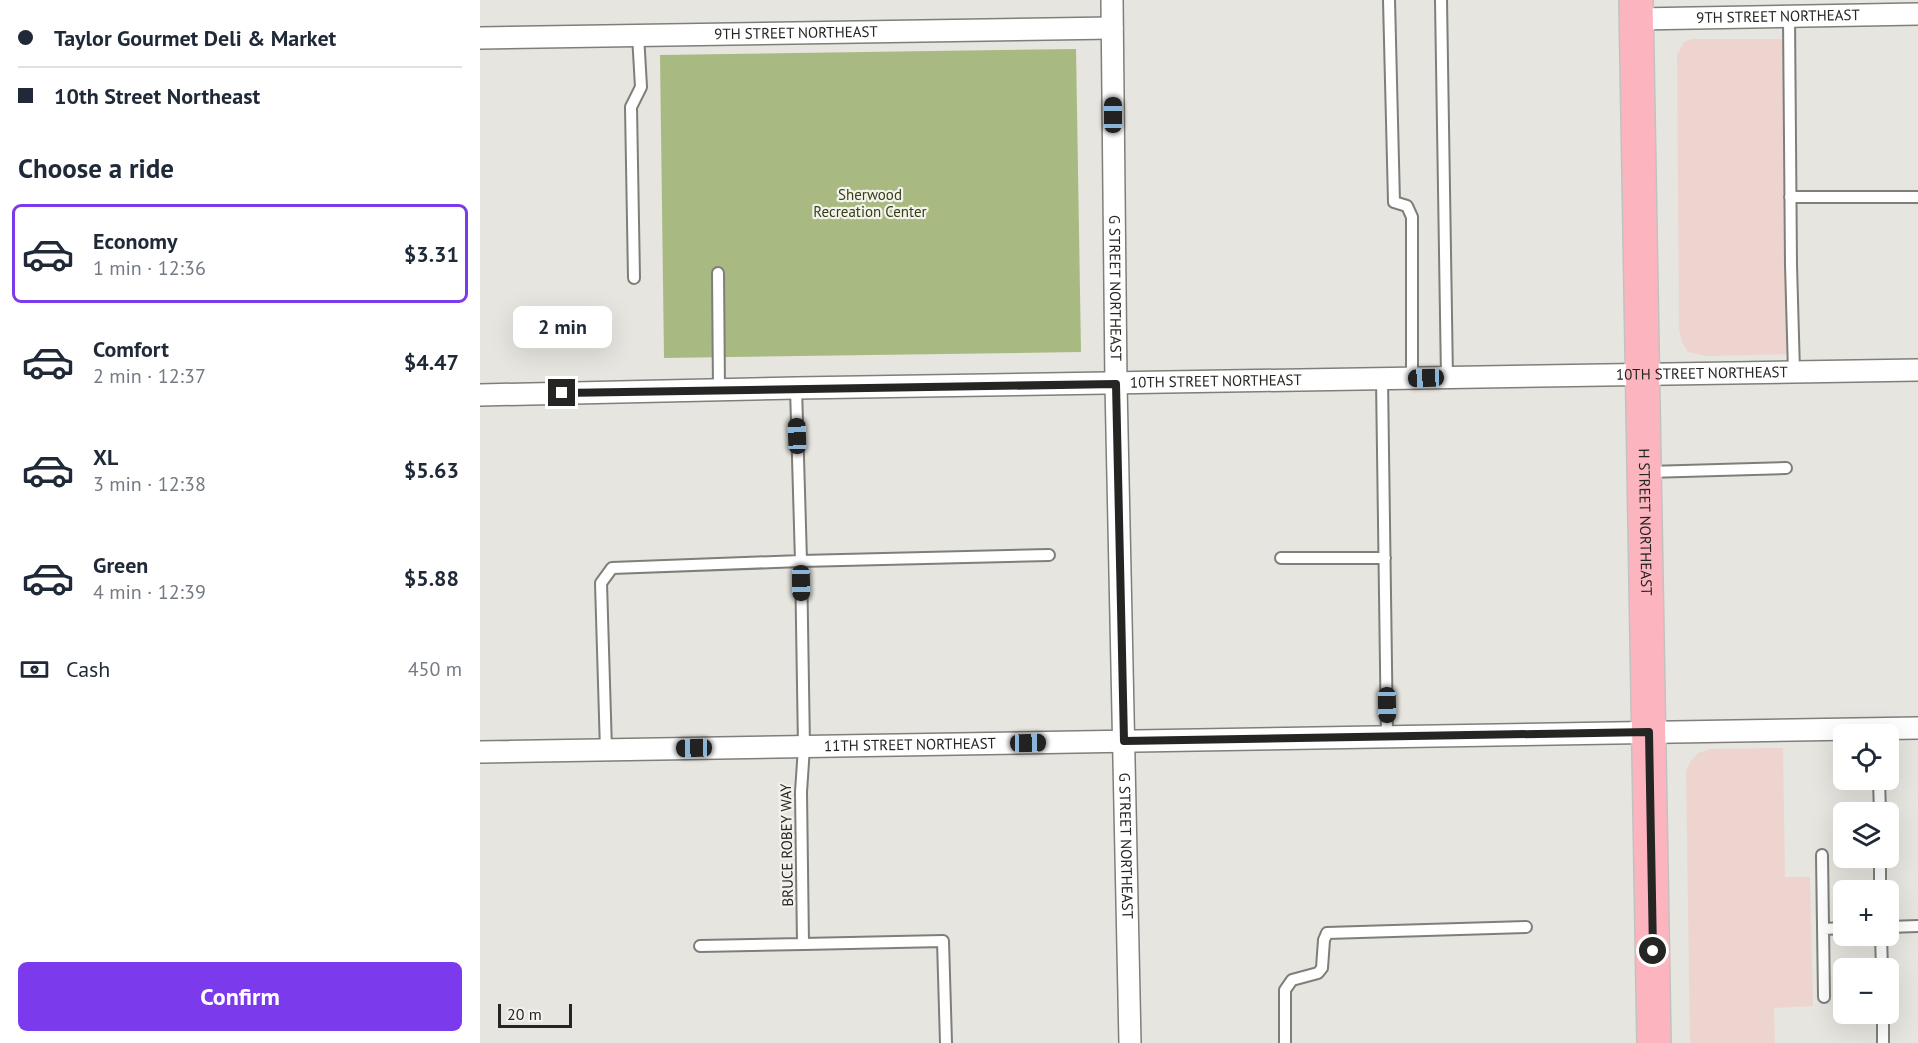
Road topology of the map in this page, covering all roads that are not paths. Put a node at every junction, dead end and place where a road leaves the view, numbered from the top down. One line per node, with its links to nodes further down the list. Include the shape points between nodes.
1 (1112, 0): 7 (street, G STREET NORTHEAST)
2 (1389, 0): 19 (lane, via 1394,202 1407,206 1412,218)
3 (1441, 0): 17 (lane)
4 (1636, 9): 5 (street, 9TH STREET NORTHEAST); 16 (main road, H STREET NORTHEAST)
5 (1796, 14): 6 (street, 9TH STREET NORTHEAST); 10 (lane)
6 (1918, 14)
7 (1112, 28): 8 (street, 9TH STREET NORTHEAST); 20 (street, G STREET NORTHEAST)
8 (638, 35): 9 (street, 9TH STREET NORTHEAST); 13 (lane, via 641,87 631,107)
9 (480, 38)
10 (1790, 197): 11 (lane); 15 (lane)
11 (1918, 197)
12 (718, 273): 22 (lane)
13 (634, 278)
14 (1918, 370): 15 (street, 10TH STREET NORTHEAST)
15 (1794, 372): 16 (street, 10TH STREET NORTHEAST)
16 (1643, 374): 17 (street, 10TH STREET NORTHEAST); 25 (main road, H STREET NORTHEAST)
17 (1447, 378): 19 (street, 10TH STREET NORTHEAST)
18 (1382, 379): 19 (street, 10TH STREET NORTHEAST); 20 (street, 10TH STREET NORTHEAST); 28 (lane)
19 (1412, 379)
20 (1116, 384): 21 (street, 10TH STREET NORTHEAST); 35 (street, G STREET NORTHEAST)
21 (796, 388): 22 (street, 10TH STREET NORTHEAST); 29 (lane, BRUCE ROBEY WAY)
22 (719, 390): 23 (street, 10TH STREET NORTHEAST)
23 (480, 395)
24 (1786, 468): 25 (lane)
25 (1644, 472): 32 (main road, H STREET NORTHEAST)
26 (1049, 555): 29 (lane)
27 (1281, 558): 28 (lane)
28 (1385, 558): 34 (lane)
29 (801, 561): 36 (lane, BRUCE ROBEY WAY); 37 (lane, via 612,568 601,583)
30 (1918, 728): 31 (street, 11TH STREET NORTHEAST)
31 (1899, 730)
32 (1649, 732): 33 (street, 11TH STREET NORTHEAST); 34 (street, 11TH STREET NORTHEAST); 52 (main road, H STREET NORTHEAST)
33 (1833, 732)
34 (1387, 737): 35 (street, 11TH STREET NORTHEAST)
35 (1124, 741): 36 (street, 11TH STREET NORTHEAST); 50 (street, G STREET NORTHEAST)
36 (804, 747): 37 (street, 11TH STREET NORTHEAST); 45 (lane, BRUCE ROBEY WAY)
37 (606, 750): 38 (street, 11TH STREET NORTHEAST)
38 (480, 752)
39 (1822, 855): 43 (lane)
40 (1918, 926): 42 (lane)
41 (1526, 927): 51 (lane, via 1327,933 1322,968 1318,973 1292,980 1285,990)
42 (1899, 927)
43 (1823, 928): 44 (lane); 47 (lane)
44 (1833, 928)
45 (803, 944): 46 (lane); 49 (lane, via 943,941)
46 (700, 946)
47 (1824, 997)
48 (1883, 1024): 53 (lane)
49 (946, 1043)
50 (1130, 1043)
51 (1285, 1043)
52 (1654, 1043)
53 (1883, 1043)

